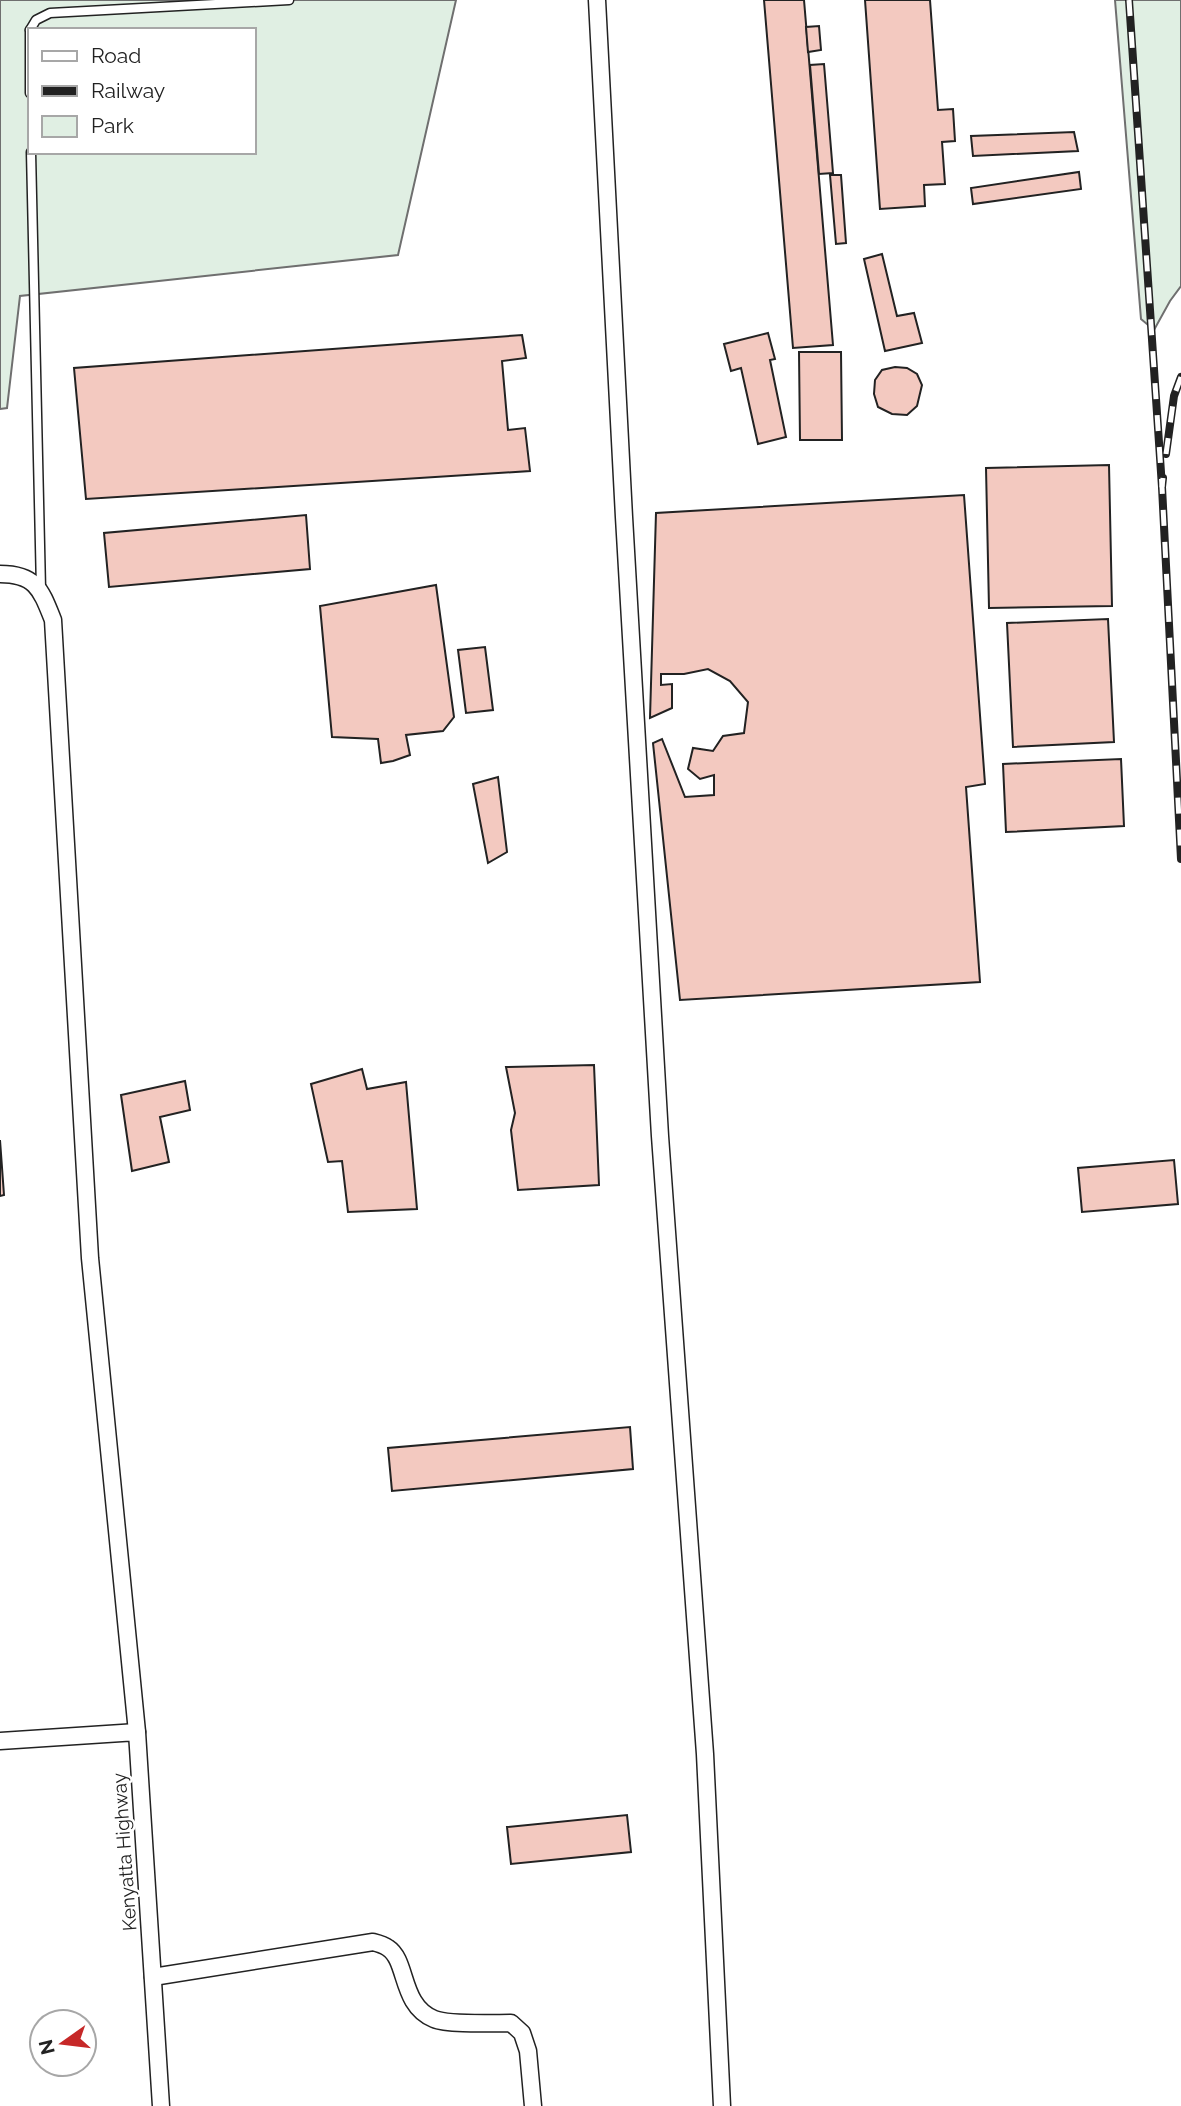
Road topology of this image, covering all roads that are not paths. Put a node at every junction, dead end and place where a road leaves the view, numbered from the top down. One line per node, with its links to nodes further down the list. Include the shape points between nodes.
1 (289, 0): 3 (lane, via 50,13)
2 (597, 0): 12 (street, via 657,1081 705,1754)
3 (31, 28)
4 (31, 154): 6 (lane)
5 (0, 574): 6 (street, via 17,574)
6 (41, 589): 7 (street, Kenyatta Highway, via 52,620 90,1258)
7 (137, 1732): 8 (street); 9 (street, Kenyatta Highway)
8 (0, 1741)
9 (153, 1977): 10 (street, Kenyatta Highway); 11 (street, via 373,1941 390,1948 418,2008 434,2020 511,2023 522,2033)
10 (161, 2106)
11 (533, 2106)
12 (722, 2106)

